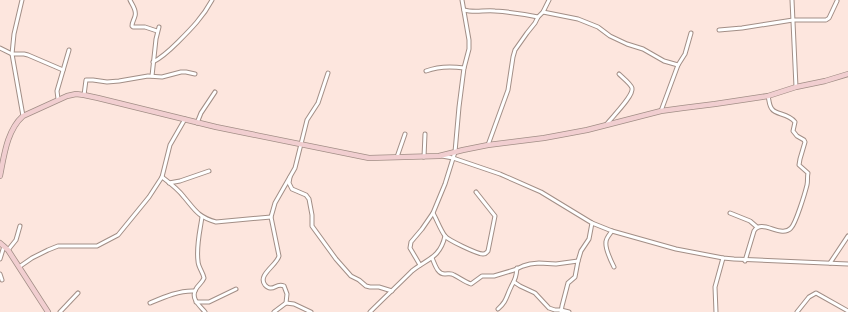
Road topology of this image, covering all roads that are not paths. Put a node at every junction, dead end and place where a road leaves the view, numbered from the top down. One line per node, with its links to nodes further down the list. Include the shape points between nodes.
1 (22, 0): 18 (street)
2 (130, 0): 14 (street, via 136,14 132,26)
3 (212, 0): 19 (street, via 194,26 164,56)
4 (462, 0): 8 (street)
5 (549, 0): 9 (street)
6 (792, 0): 11 (street)
7 (837, 1): 11 (street, via 826,20)
8 (464, 10): 10 (street, via 493,10); 21 (street, via 469,49)
9 (543, 12): 10 (street); 20 (street, via 578,19)
10 (538, 17): 42 (street, via 515,50 508,90)
11 (793, 20): 13 (street); 29 (street)
12 (159, 26): 14 (street)
13 (719, 30)
14 (157, 31): 19 (street)
15 (691, 33): 20 (street, via 685,54)
16 (0, 48): 18 (street)
17 (69, 50): 22 (street)
18 (12, 54): 22 (street, via 28,55); 35 (street)
19 (153, 62): 28 (street)
20 (678, 66): 34 (street)
21 (464, 68): 23 (street, via 436,67); 43 (street)
22 (63, 70): 33 (street, via 57,91)
23 (426, 71)
24 (328, 73): 41 (street, via 318,103 307,120)
25 (195, 74): 28 (street, via 181,72 162,77)
26 (619, 74): 38 (street, via 633,89)
27 (848, 74): 29 (main road)
28 (152, 76): 31 (street, via 107,82 86,80)
29 (796, 87): 32 (main road)
30 (215, 92): 37 (street)
31 (84, 95): 33 (main road, via 76,94); 36 (main road)
32 (768, 96): 34 (main road); 60 (street, via 774,111 792,118 795,122 793,131 805,142 799,165 808,173 807,184 791,229 786,232)
33 (58, 99): 35 (main road)
34 (661, 111): 38 (main road)
35 (23, 116): 49 (main road, via 7,143)
36 (185, 119): 37 (main road); 51 (street, via 170,145)
37 (197, 122): 41 (main road)
38 (606, 125): 42 (main road, via 544,138)
39 (405, 134): 45 (street)
40 (425, 134): 46 (street)
41 (300, 144): 45 (main road, via 369,158); 50 (street, via 295,168)
42 (488, 145): 43 (main road)
43 (455, 152): 44 (main road); 47 (street)
44 (439, 156): 46 (main road); 47 (street)
45 (397, 157): 46 (main road)
46 (424, 157)
47 (453, 158): 54 (street); 58 (street, via 500,174 541,192)
48 (209, 171): 52 (street)
49 (0, 176)
50 (290, 176): 57 (street, via 275,203); 81 (street, via 289,183 292,189 309,199 312,226 351,276 366,286)
51 (162, 177): 52 (street); 73 (street, via 118,235 97,246 58,246)
52 (169, 183): 56 (street)
53 (476, 192): 62 (street, via 496,216 488,251 480,253)
54 (433, 213): 62 (street); 72 (street, via 410,244)
55 (730, 213): 60 (street, via 750,221)
56 (202, 217): 57 (street, via 216,222); 80 (street, via 197,259 204,278)
57 (272, 217): 85 (street, via 279,256 263,280 265,286 271,289 284,286 287,294)
58 (592, 223): 61 (street); 68 (street, via 589,239)
59 (20, 226): 64 (street, via 16,240)
60 (757, 227): 69 (street)
61 (612, 231): 66 (street, via 676,249); 74 (street, via 607,238 606,247)
62 (445, 236): 65 (street, via 442,246)
63 (848, 236): 70 (street)
64 (4, 247): 67 (street); 73 (main road)
65 (432, 258): 72 (street); 75 (street, via 440,273 452,274 471,284 482,276 494,276)
66 (724, 258): 69 (street); 96 (street, via 715,287)
67 (0, 259)
68 (578, 261): 75 (street, via 530,264); 87 (street, via 575,277 568,283)
69 (745, 261): 70 (street)
70 (830, 264): 71 (street)
71 (848, 264)
72 (420, 265): 81 (street)
73 (19, 267): 89 (main road)
74 (614, 267)
75 (517, 268): 78 (street)
76 (0, 274): 77 (street)
77 (2, 280)
78 (514, 282): 86 (street, via 506,301); 87 (street, via 535,293 550,308)
79 (236, 289): 83 (street, via 209,302)
80 (195, 291): 83 (street); 84 (street, via 181,292)
81 (392, 291): 94 (street)
82 (78, 293): 90 (street)
83 (196, 302): 91 (street)
84 (150, 303)
85 (286, 303): 92 (street); 93 (street)
86 (498, 309)
87 (561, 311): 95 (street)
88 (848, 311): 97 (street, via 816,293 809,297)
89 (48, 312)
90 (60, 312)
91 (205, 312)
92 (274, 312)
93 (311, 312)
94 (370, 312)
95 (569, 312)
96 (716, 312)
97 (797, 312)

